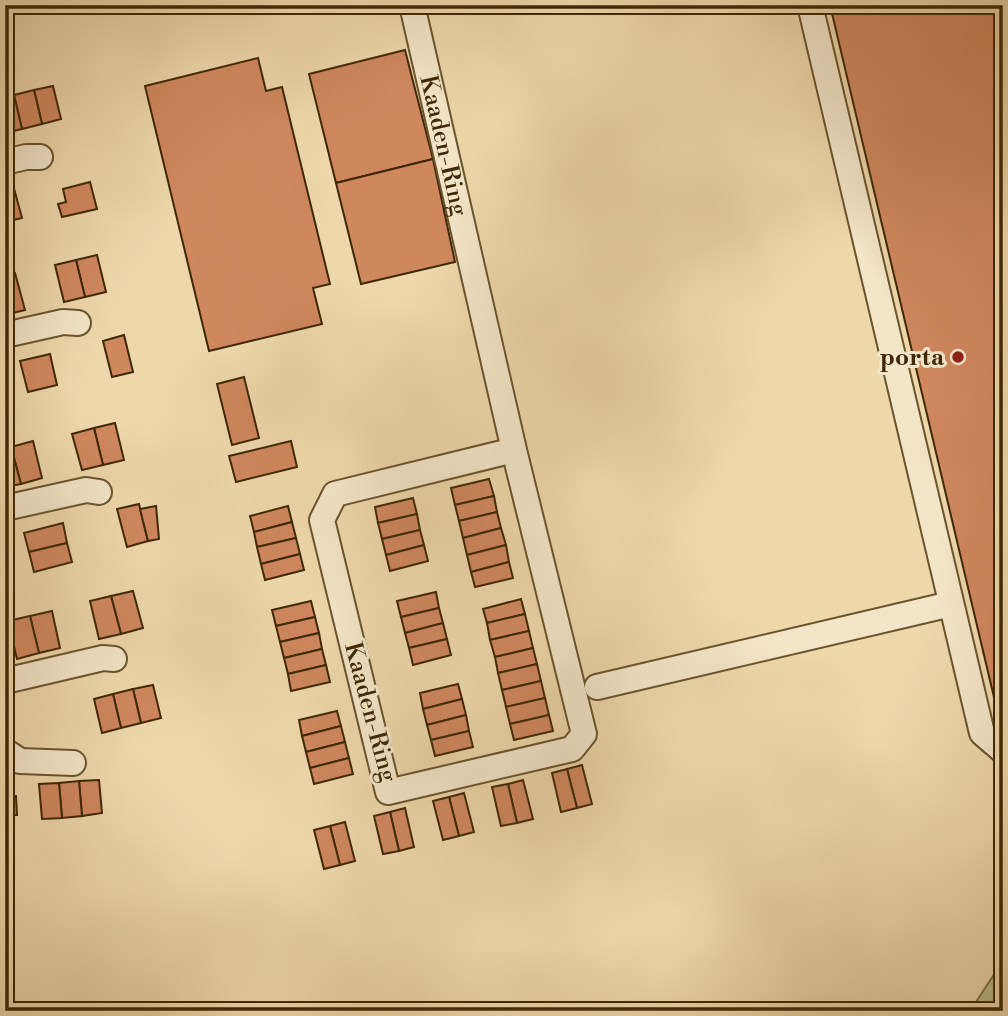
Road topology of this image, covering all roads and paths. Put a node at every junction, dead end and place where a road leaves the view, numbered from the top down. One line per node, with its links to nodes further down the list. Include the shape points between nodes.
1 (412, 5): 7 (lane, Kaaden-Ring)
2 (810, 5): 10 (lane)
3 (40, 157): 4 (lane)
4 (5, 162)
5 (78, 323): 6 (lane, via 63,321)
6 (5, 335)
7 (514, 450): 7 (lane, Kaaden-Ring, via 584,734 572,749 388,792 323,520 335,494)
8 (99, 492): 9 (lane, via 86,490)
9 (5, 508)
10 (951, 604): 13 (lane); 15 (lane, via 982,733)
11 (114, 659): 12 (lane)
12 (5, 681)
13 (597, 687)
14 (5, 751): 16 (lane, via 20,761)
15 (1003, 751)
16 (73, 763)

